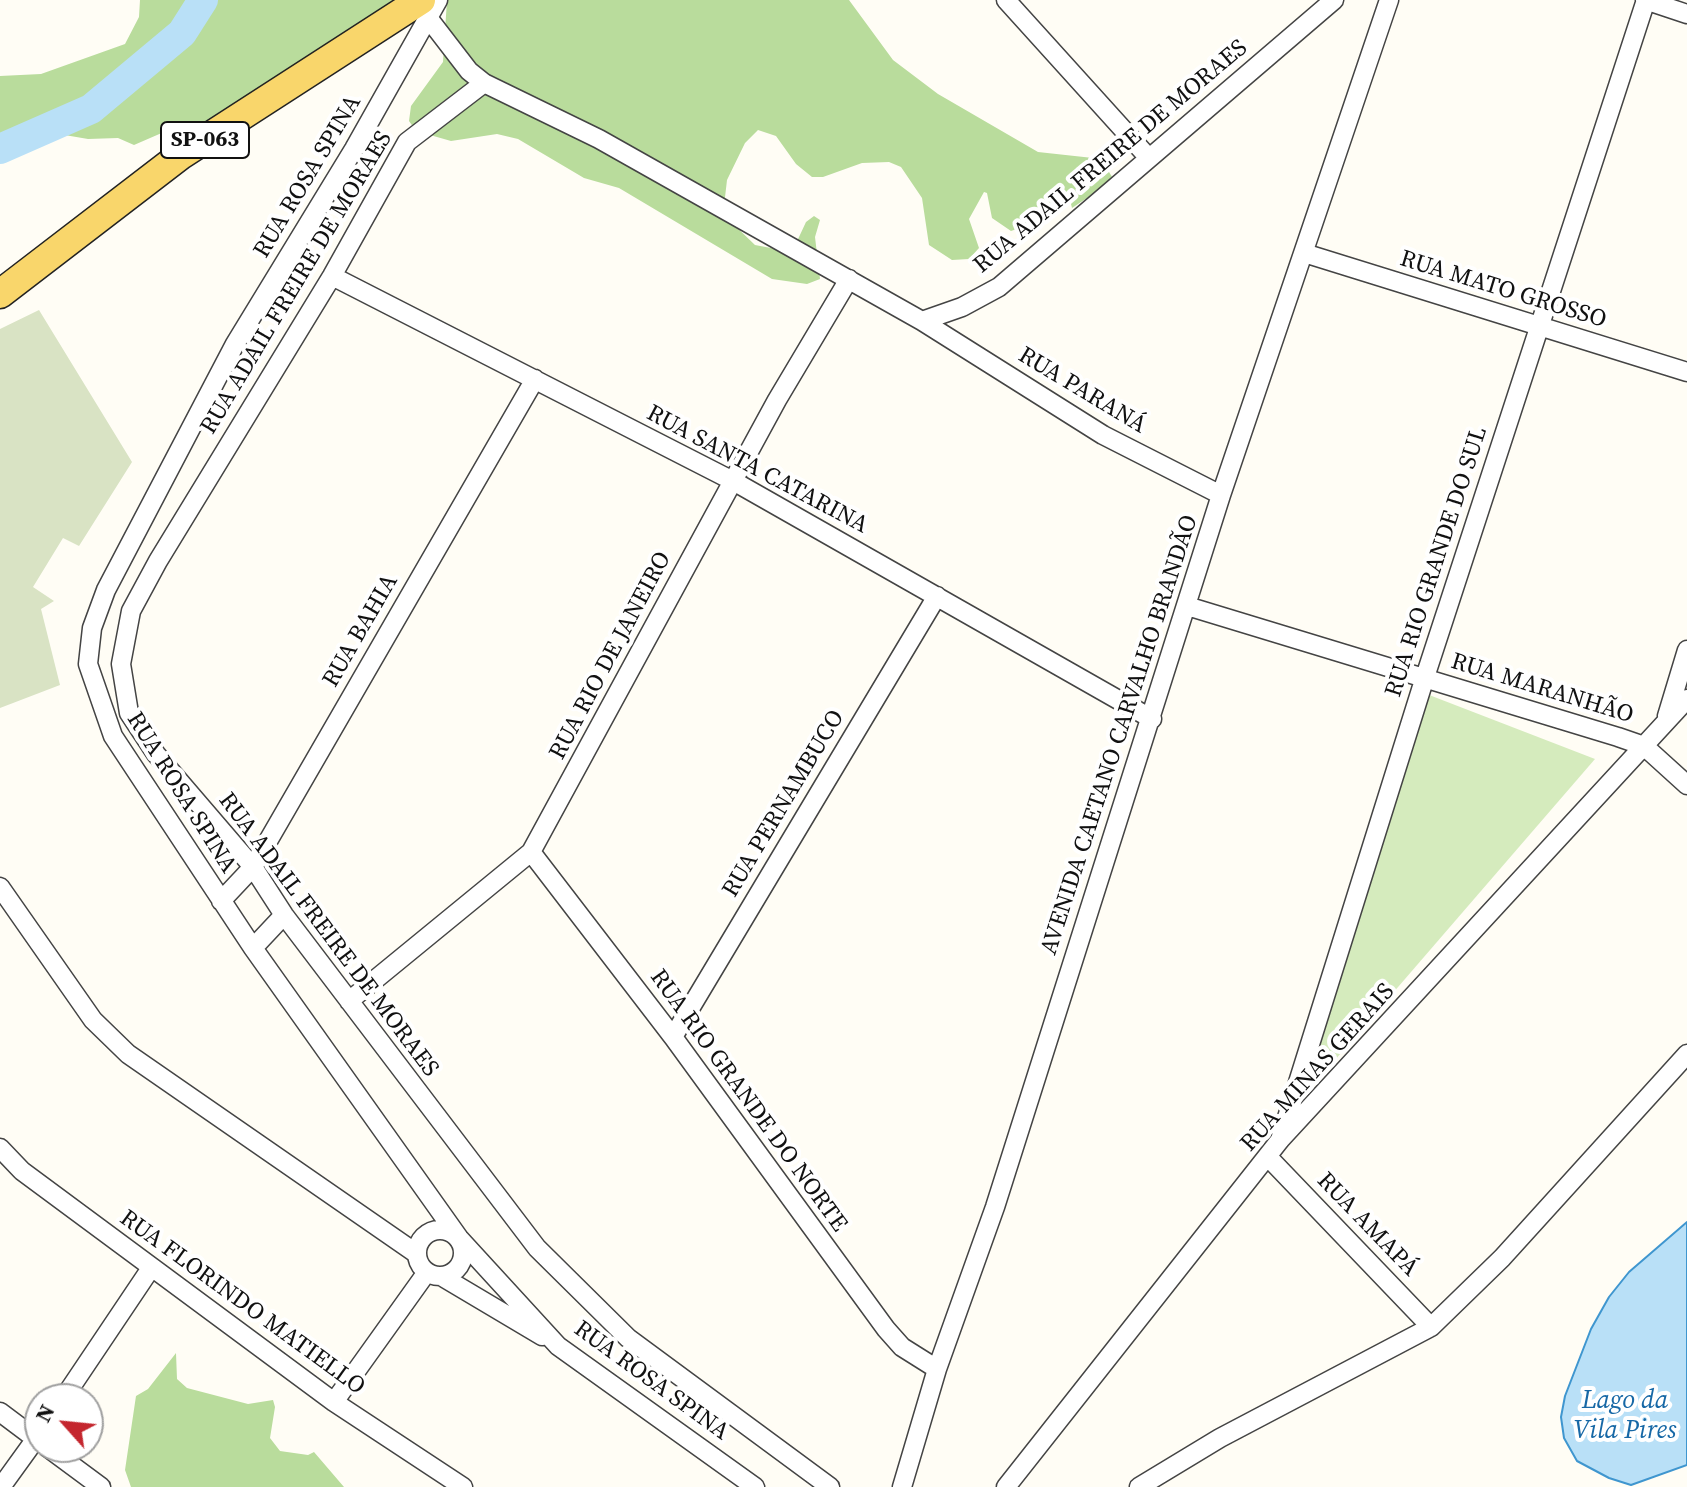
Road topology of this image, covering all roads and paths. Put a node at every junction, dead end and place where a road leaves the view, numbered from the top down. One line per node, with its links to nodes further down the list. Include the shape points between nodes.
1 (438, 0): 6 (street, RUA ROSA SPINA)
2 (1006, 0): 9 (street)
3 (1334, 0): 9 (street, RUA ADAIL FREIRE DE MORAES)
4 (1389, 0): 10 (street, AVENIDA CAETANO CARVALHO BRANDÃO)
5 (1645, 0): 7 (street); 15 (street, RUA RIO GRANDE DO SUL)
6 (425, 9): 8 (street, via 469,71); 13 (main road, SP-063, via 181,155); 32 (street, RUA ROSA SPINA, via 235,344 106,590 92,628 88,664 113,736)
7 (1687, 14)
8 (484, 83): 11 (street, RUA ADAIL FREIRE DE MORAES, via 407,142); 12 (street, via 599,139)
9 (1148, 157): 14 (street, RUA ADAIL FREIRE DE MORAES, via 999,287)
10 (1304, 253): 15 (street, RUA MATO GROSSO); 19 (street, AVENIDA CAETANO CARVALHO BRANDÃO)
11 (332, 276): 17 (street, RUA SANTA CATARINA); 30 (street, RUA ADAIL FREIRE DE MORAES, via 131,611 121,664 129,713 156,754)
12 (849, 279): 14 (street); 18 (street, RUA RIO DE JANEIRO)
13 (0, 294)
14 (922, 321): 19 (street, RUA PARANÁ, via 1103,435)
15 (1538, 326): 16 (street, RUA MATO GROSSO); 23 (street, RUA RIO GRANDE DO SUL)
16 (1687, 372)
17 (535, 379): 18 (street, RUA SANTA CATARINA); 30 (street, RUA BAHIA)
18 (735, 482): 20 (street, RUA SANTA CATARINA); 29 (street, RUA RIO DE JANEIRO)
19 (1221, 495): 21 (street, AVENIDA CAETANO CARVALHO BRANDÃO)
20 (937, 596): 25 (street, RUA SANTA CATARINA); 36 (street, RUA PERNAMBUCO)
21 (1187, 606): 23 (street, RUA MARANHÃO); 25 (street, AVENIDA CAETANO CARVALHO BRANDÃO)
22 (1687, 650): 26 (street)
23 (1425, 677): 27 (street, RUA MARANHÃO); 38 (street, RUA RIO GRANDE DO SUL)
24 (1687, 699): 26 (street, RUA MINAS GERAIS)
25 (1152, 719): 47 (street, AVENIDA CAETANO CARVALHO BRANDÃO, via 995,1207)
26 (1665, 723): 27 (street, RUA MINAS GERAIS)
27 (1644, 746): 28 (street, RUA MARANHÃO); 38 (street, RUA MINAS GERAIS)
28 (1687, 785)
29 (531, 852): 35 (street, RUA RIO DE JANEIRO); 36 (street, RUA RIO GRANDE DO NORTE)
30 (253, 867): 32 (street, RUA BAHIA); 33 (street, RUA ADAIL FREIRE DE MORAES)
31 (0, 887): 42 (street, via 93,1020 128,1054)
32 (221, 901): 34 (street, RUA ROSA SPINA)
33 (284, 915): 34 (street); 35 (street, RUA ADAIL FREIRE DE MORAES)
34 (253, 948): 41 (street, RUA ROSA SPINA)
35 (349, 1001): 58 (street, RUA ADAIL FREIRE DE MORAES, via 537,1248 588,1302 628,1338)
36 (673, 1037): 47 (street, RUA RIO GRANDE DO NORTE, via 886,1329 902,1347)
37 (1687, 1054): 45 (street, via 1502,1258)
38 (1280, 1140): 40 (street, RUA MINAS GERAIS)
39 (0, 1148): 43 (street, RUA FLORINDO MATIELLO, via 22,1171)
40 (1269, 1158): 45 (street, RUA AMAPÁ); 60 (street, RUA MINAS GERAIS)
41 (459, 1238): 42 (street, via 438,1229 420,1242); 44 (street, via 462,1262 453,1272); 46 (street, RUA ROSA SPINA)
42 (417, 1254): 44 (street)
43 (151, 1268): 48 (street); 49 (street, RUA FLORINDO MATIELLO)
44 (434, 1274): 46 (street); 49 (street)
45 (1431, 1327): 61 (street, via 1220,1438)
46 (558, 1346): 57 (street, RUA ROSA SPINA)
47 (937, 1369): 59 (street, AVENIDA CAETANO CARVALHO BRANDÃO)
48 (74, 1383)
49 (334, 1402): 56 (street, RUA FLORINDO MATIELLO)
50 (0, 1412): 51 (street)
51 (24, 1428)
52 (24, 1460): 54 (street)
53 (70, 1463): 55 (street)
54 (1, 1487)
55 (101, 1487)
56 (463, 1487)
57 (755, 1487)
58 (830, 1487)
59 (902, 1487)
60 (1006, 1487)
61 (1139, 1487)

